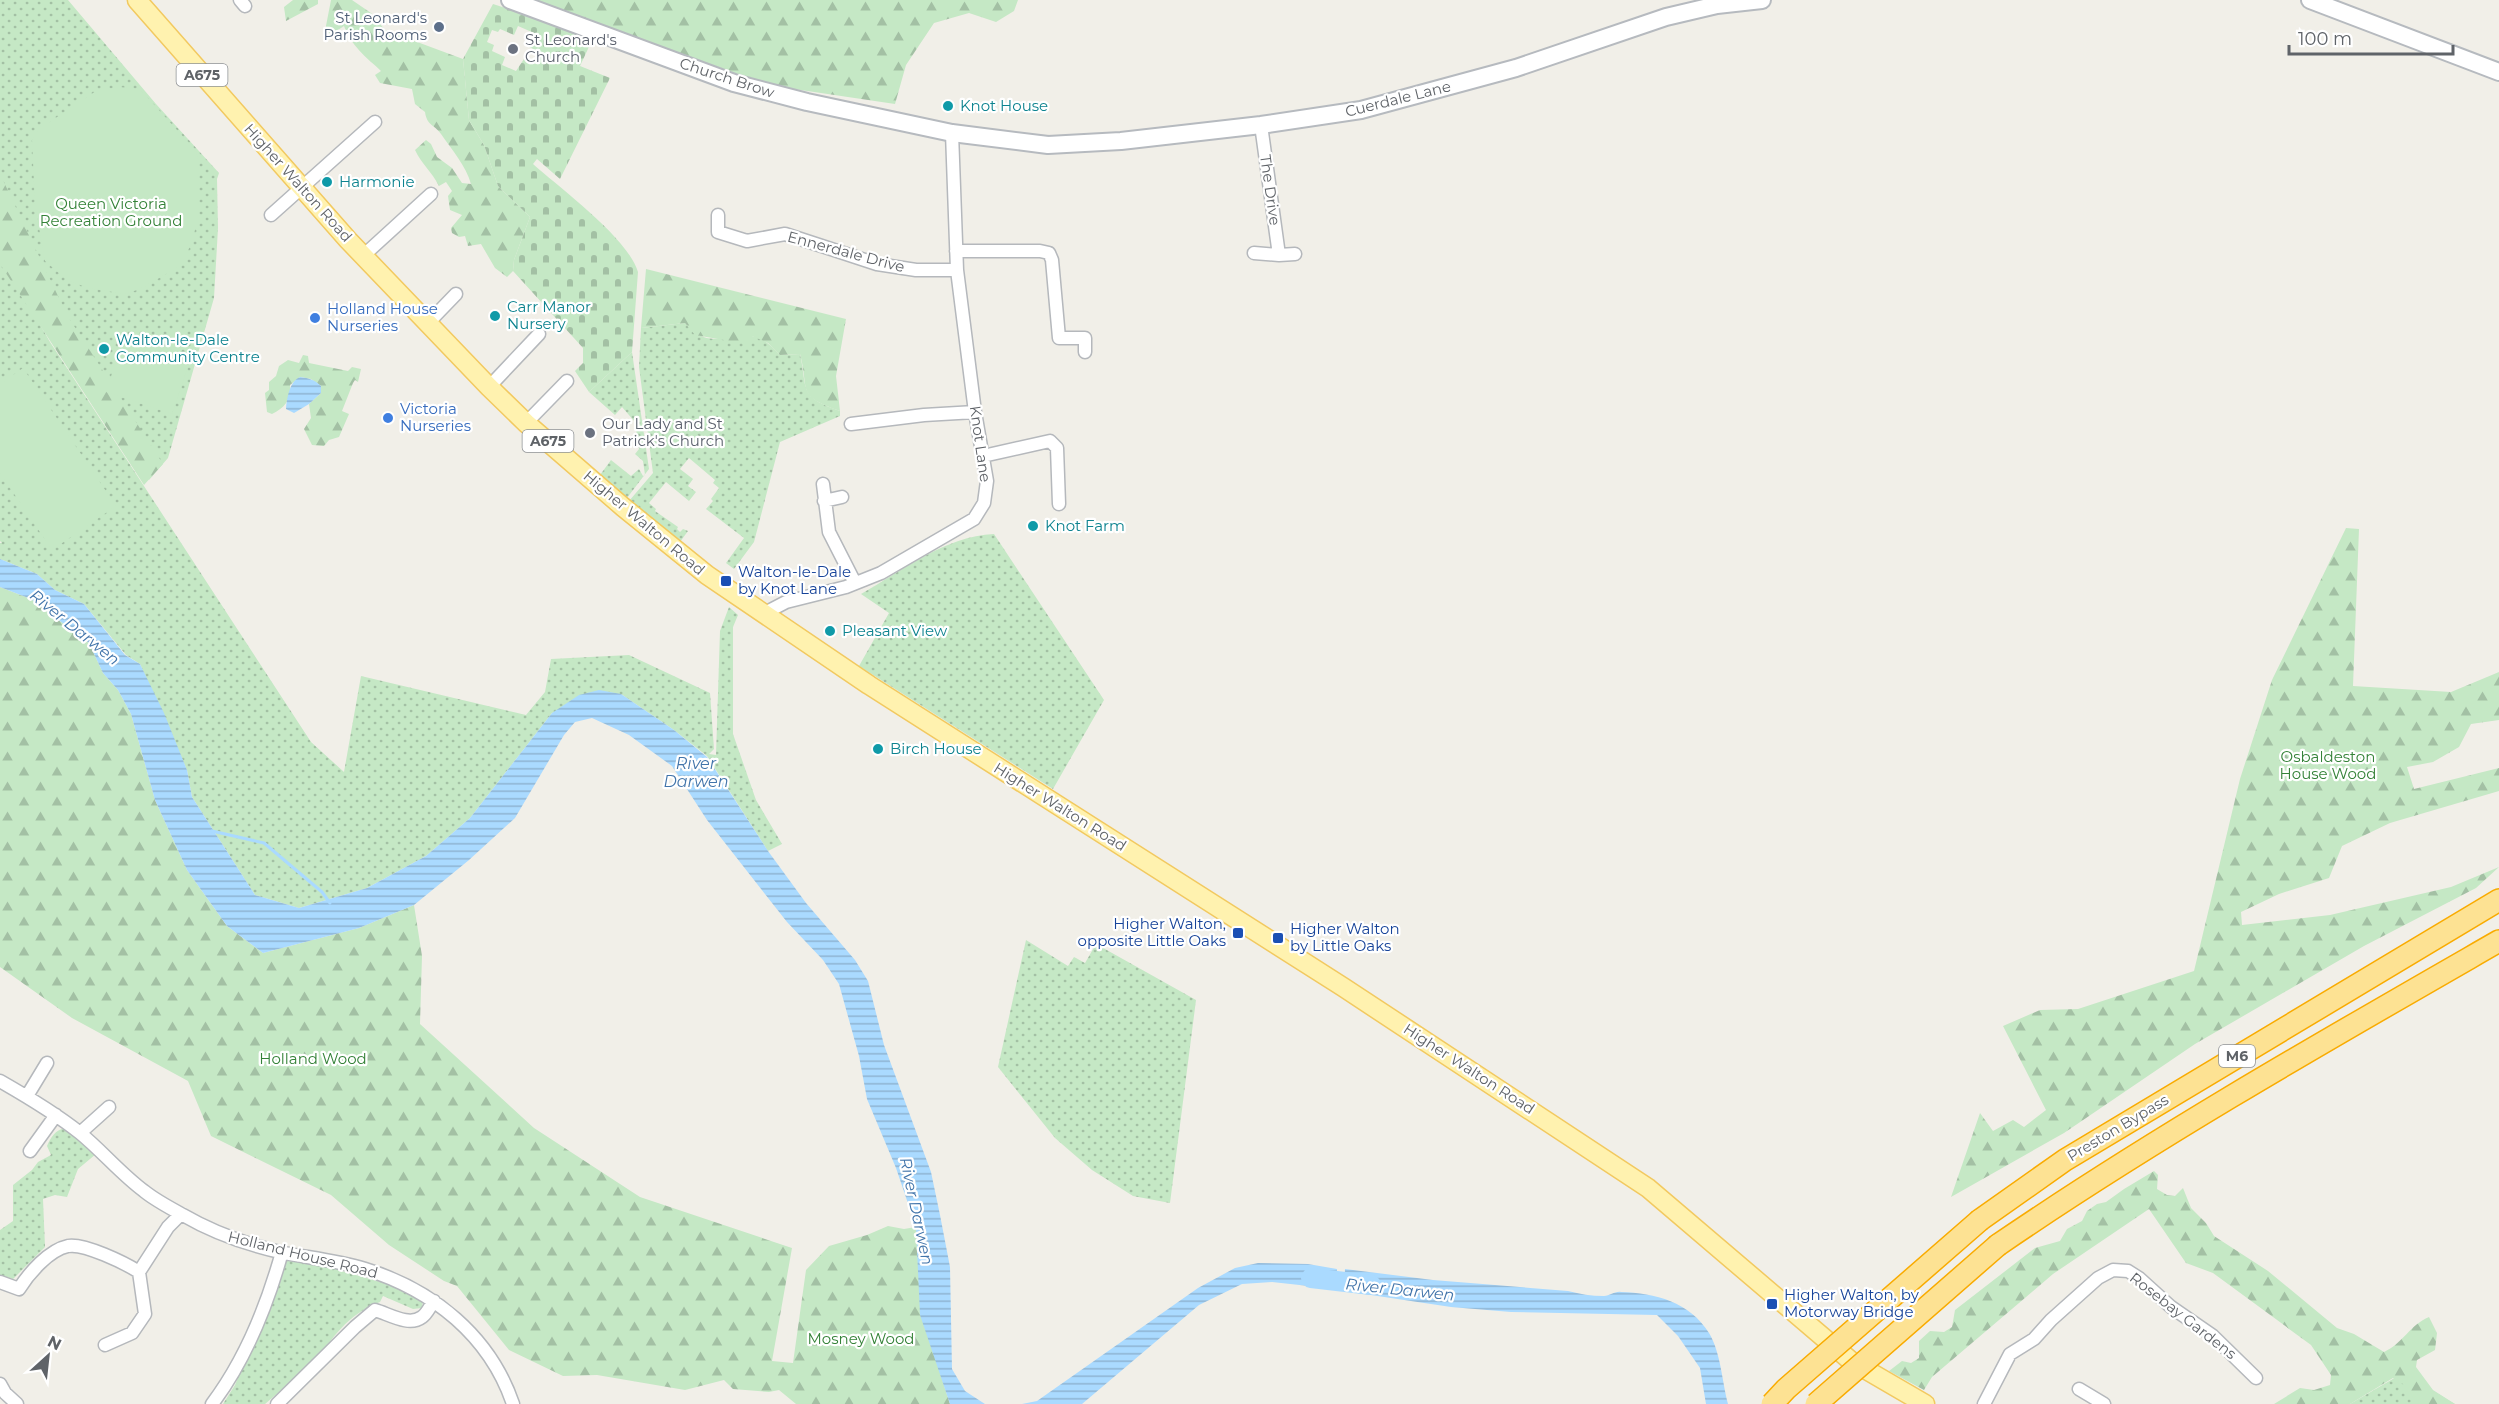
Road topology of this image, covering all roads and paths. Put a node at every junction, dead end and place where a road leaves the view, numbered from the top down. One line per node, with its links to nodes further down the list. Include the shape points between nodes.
1 (137, 0): 9 (main road, Higher Walton Road / A675)
2 (510, 0): 8 (main road, Church Brow, via 734,83)
3 (1762, 0): 7 (main road, Cuerdale Lane, via 1716,5 1666,17 1516,68 1361,110)
4 (2310, 0): 5 (main road)
5 (2499, 72)
6 (375, 122): 9 (street)
7 (1261, 125): 8 (main road, Cuerdale Lane, via 1121,141 1048,144); 16 (street, The Drive)
8 (952, 133): 13 (street, Knot Lane)
9 (302, 187): 11 (street); 17 (main road, Higher Walton Road / A675)
10 (431, 194): 17 (street)
11 (271, 215)
12 (718, 215): 18 (street, Ennerdale Drive, via 718,232 747,241 785,234 877,264 916,270)
13 (956, 251): 18 (street, Knot Lane); 22 (street, via 1049,253 1059,338 1085,338)
14 (1254, 253): 16 (street)
15 (1295, 254): 16 (street)
16 (1279, 255)
17 (363, 256): 20 (main road, Higher Walton Road / A675)
18 (957, 270): 25 (street, Knot Lane)
19 (456, 294): 20 (street)
20 (427, 324): 24 (main road, Higher Walton Road / A675)
21 (539, 334): 24 (street)
22 (1085, 352)
23 (567, 381): 26 (street)
24 (489, 387): 26 (main road, Higher Walton Road / A675)
25 (975, 412): 27 (street); 28 (street, Knot Lane)
26 (526, 423): 34 (main road, Higher Walton Road / A675, via 668,544)
27 (850, 424)
28 (983, 456): 32 (street, via 1050,441 1057,448); 33 (street, Knot Lane, via 987,496 974,519 881,573)
29 (823, 484): 31 (street)
30 (842, 497): 31 (street)
31 (824, 501): 33 (street, via 829,532)
32 (1059, 504)
33 (855, 583): 34 (street, Knot Lane, via 786,602)
34 (763, 614): 59 (main road, Higher Walton Road / A675, via 1648,1188 1851,1361)
35 (2499, 900): 57 (highway, Preston Bypass / M6, bridge, via 2065,1160 1980,1220)
36 (2499, 941): 58 (highway, M6, bridge, via 2078,1190 1998,1245)
37 (46, 1063): 39 (street)
38 (0, 1081): 39 (street, Holland House Road)
39 (27, 1096): 41 (street, Holland House Road)
40 (109, 1107): 42 (street)
41 (56, 1115): 42 (street, Holland House Road); 43 (street)
42 (80, 1133): 44 (street, Holland House Road, via 144,1192)
43 (30, 1151)
44 (181, 1214): 45 (street, Holland House Road, via 211,1231); 46 (street)
45 (282, 1252): 48 (street, Holland House Road, via 363,1269 408,1285); 54 (street, via 250,1342 231,1380)
46 (139, 1272): 47 (street, via 121,1261 70,1245 54,1251 19,1289); 49 (street, via 145,1314 132,1333)
47 (0, 1282)
48 (434, 1301): 55 (street, via 422,1318 406,1322 375,1310); 56 (street, Holland House Road, via 466,1327 488,1352 505,1380)
49 (105, 1345)
50 (2256, 1378): 60 (street, Rosebay Gardens, via 2213,1336 2171,1307 2139,1278 2128,1271 2114,1270 2098,1278 2034,1339 2010,1354)
51 (0, 1384): 53 (street)
52 (2079, 1389): 61 (street)
53 (17, 1404)
54 (212, 1404)
55 (277, 1404)
56 (513, 1404)
57 (1772, 1404)
58 (1816, 1404)
59 (1925, 1404)
60 (1984, 1404)
61 (2104, 1404)

